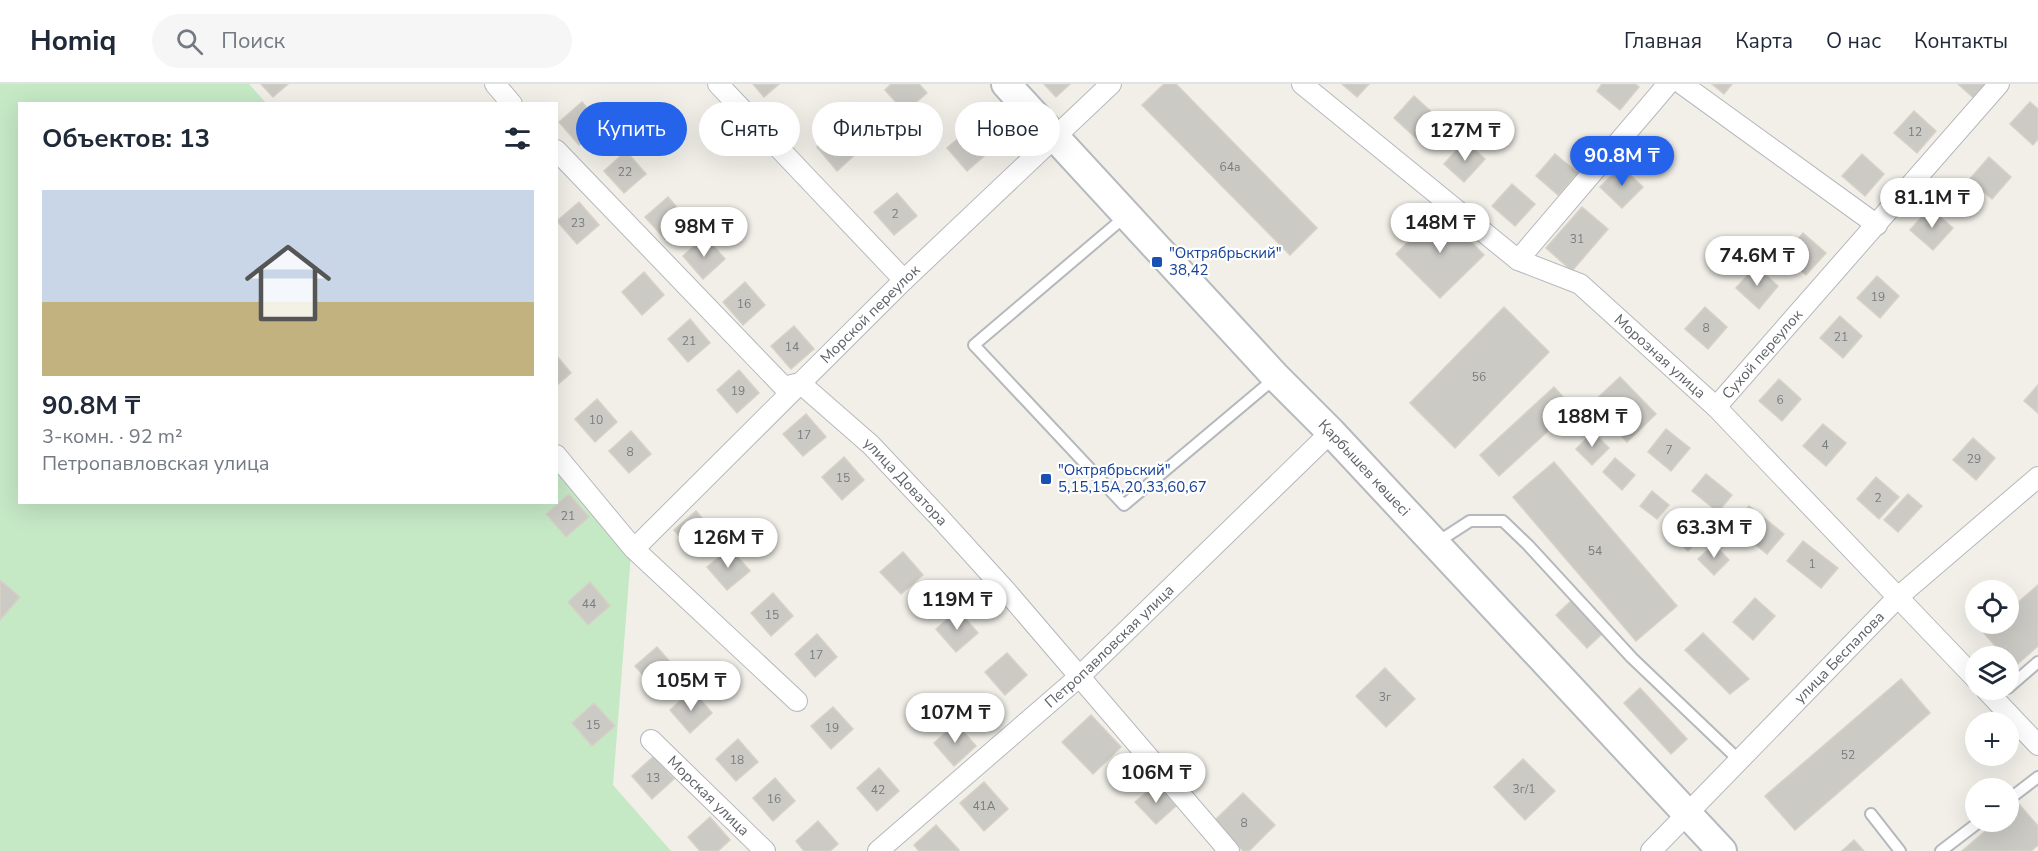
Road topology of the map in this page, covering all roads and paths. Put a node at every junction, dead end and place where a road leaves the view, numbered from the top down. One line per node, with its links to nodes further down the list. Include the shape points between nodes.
1 (495, 84): 9 (street)
2 (718, 84): 18 (street)
3 (1006, 84): 10 (main road, Қарбышев көшесі)
4 (1112, 84): 11 (street, Морской переулок)
5 (1302, 84): 17 (street, Морозная улица)
6 (1668, 84): 17 (street)
7 (1682, 84): 16 (street)
8 (1999, 84): 16 (street, Сухой переулок)
9 (510, 102)
10 (1022, 102)
11 (1060, 132)
12 (1060, 144): 15 (main road, Қарбышев көшесі)
13 (558, 152): 20 (street, улица Доватора, via 784,387)
14 (1035, 156): 18 (street, Морской переулок)
15 (1127, 215): 19 (main road, Қарбышев көшесі); 19 (lane, via 974,345 1124,506)
16 (1877, 225): 21 (street, Сухой переулок)
17 (1518, 260): 21 (street, Морозная улица, via 1581,284)
18 (904, 280): 20 (street, Морской переулок)
19 (1276, 377): 22 (main road, Қарбышев көшесі)
20 (800, 383): 26 (street, Морской переулок); 30 (street, улица Доватора, via 879,453)
21 (1716, 407): 27 (street, Морозная улица)
22 (1331, 432): 25 (main road, Қарбышев көшесі); 30 (street, Петропавловская улица)
23 (558, 457): 26 (street)
24 (2038, 477): 27 (street, улица Беспалова)
25 (1434, 544): 36 (lane, via 1470,521 1503,522 1632,658); 40 (main road, Қарбышев көшесі)
26 (634, 549): 33 (street)
27 (1898, 597): 29 (street, Морозная улица); 36 (street, улица Беспалова)
28 (2038, 662): 31 (lane)
29 (1965, 667)
30 (1080, 676): 43 (street, Петропавловская улица); 44 (street, улица Доватора)
31 (2019, 677)
32 (2005, 700): 35 (street)
33 (797, 701)
34 (651, 740): 42 (street, Морская улица)
35 (2038, 745)
36 (1740, 761): 40 (street, улица Беспалова)
37 (2038, 777): 38 (lane)
38 (2019, 792)
39 (1871, 814): 47 (lane)
40 (1688, 815): 45 (street, улица Беспалова); 46 (main road, Қарбышев көшесі)
41 (1966, 832): 48 (lane)
42 (765, 851)
43 (878, 851)
44 (1229, 851)
45 (1651, 851)
46 (1722, 851)
47 (1900, 851)
48 (1941, 851)

